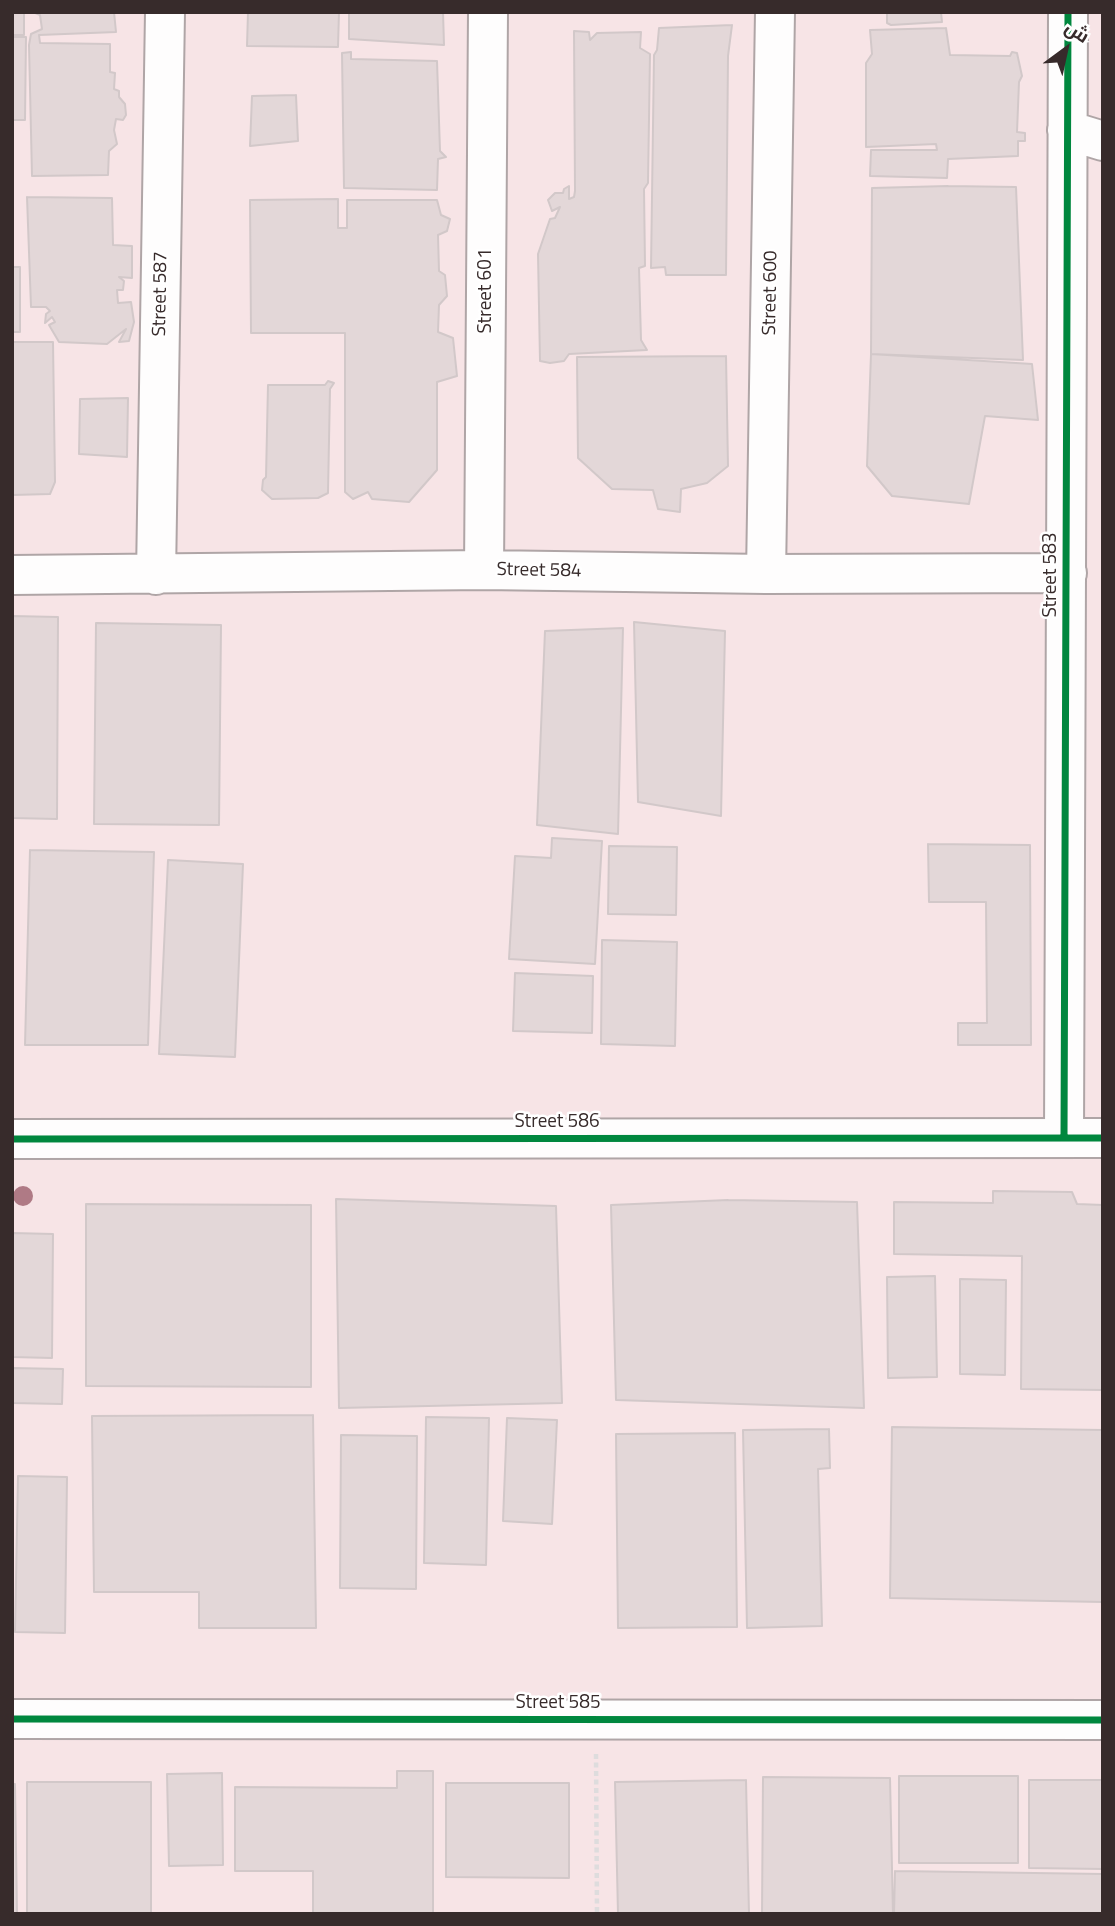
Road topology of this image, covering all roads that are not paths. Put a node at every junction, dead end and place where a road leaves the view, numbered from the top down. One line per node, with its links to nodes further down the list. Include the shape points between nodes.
1 (165, 12): 10 (street, Street 587)
2 (488, 12): 6 (street, Street 601)
3 (775, 12): 8 (street, Street 600)
4 (1068, 12): 5 (street, Street 583)
5 (1085, 136): 7 (street, Street 583)
6 (485, 570): 8 (street, Street 584); 10 (street, Street 584)
7 (1067, 573): 8 (street, Street 584); 11 (street, Street 583)
8 (766, 574)
9 (12, 575): 10 (street, Street 584)
10 (156, 575)
11 (1065, 1137): 12 (street, Street 586); 13 (street, Street 586)
12 (1103, 1138)
13 (12, 1139)
14 (12, 1719): 15 (street, Street 585)
15 (1103, 1720)

